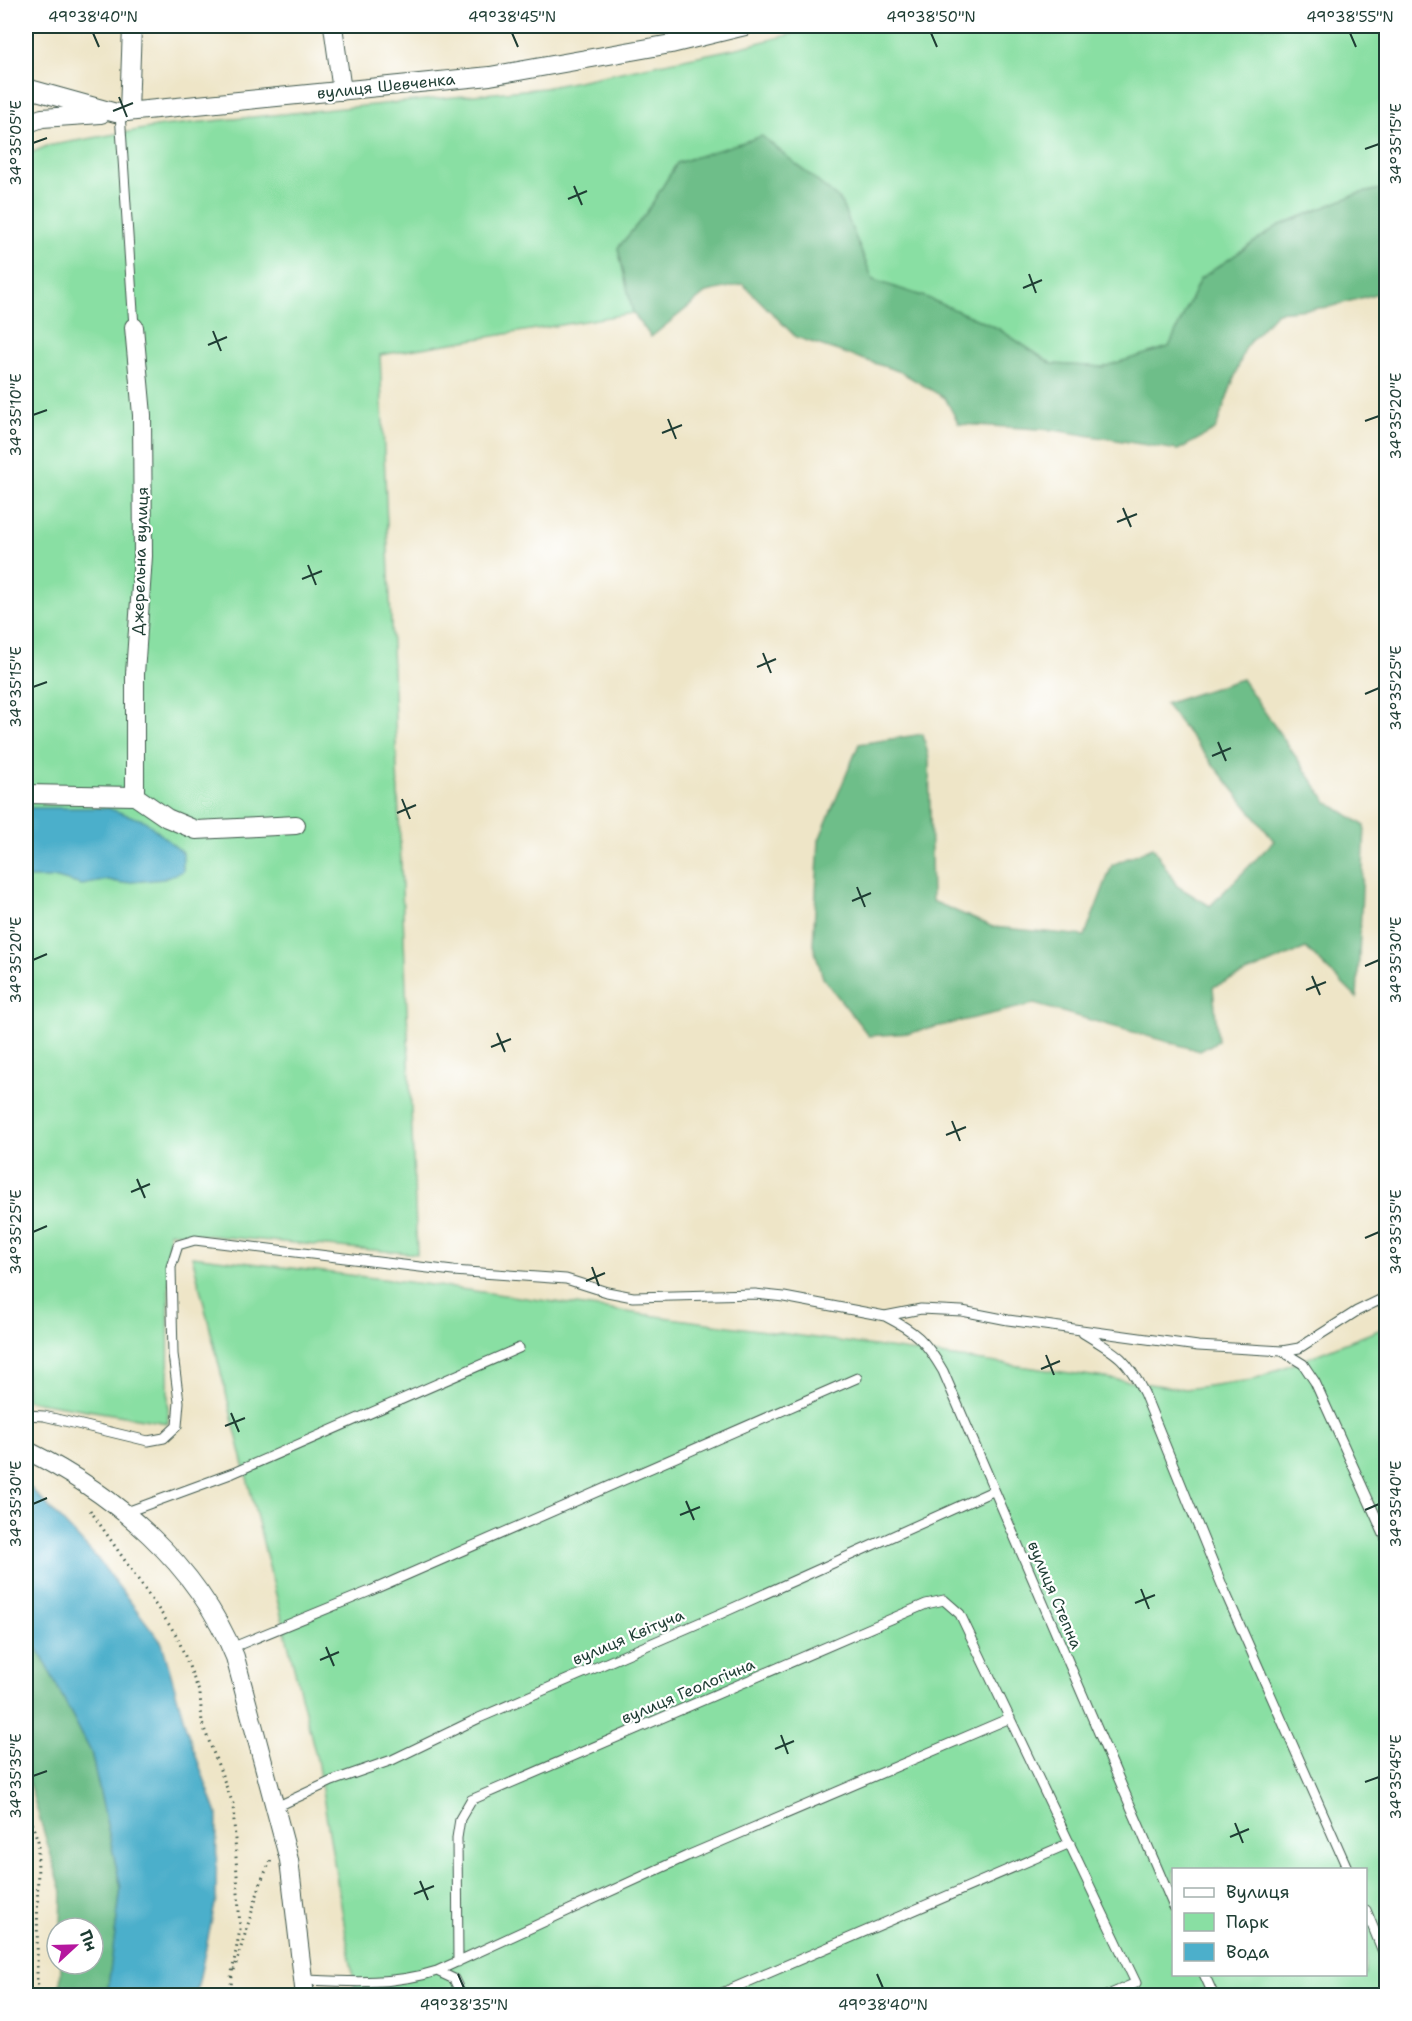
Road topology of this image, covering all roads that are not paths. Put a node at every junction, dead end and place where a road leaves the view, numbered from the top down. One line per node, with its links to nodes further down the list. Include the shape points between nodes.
1 (132, 26): 6 (street)
2 (333, 26): 5 (street)
3 (745, 26): 5 (street, вулиця Шевченка, via 671,44 489,76)
4 (26, 88): 6 (street, вулиця Шевченка)
5 (342, 91): 6 (street, вулиця Шевченка)
6 (122, 112): 7 (street, via 42,118); 8 (lane)
7 (26, 124)
8 (134, 327): 10 (street, Джерельна вулиця, via 142,415 143,556 135,674)
9 (26, 794): 10 (street)
10 (135, 796): 11 (street, via 167,818 196,830)
11 (296, 825)
12 (1386, 1297): 16 (lane, via 1299,1348)
13 (885, 1316): 14 (lane, via 921,1309 962,1311); 18 (lane, via 755,1294 633,1297 566,1279 453,1271 195,1240 178,1245 171,1267 173,1354 180,1402 177,1426 164,1438 148,1441); 20 (lane, вулиця Степна, via 914,1331 932,1352)
14 (1078, 1330): 16 (lane, via 1198,1346); 27 (lane, via 1116,1352 1130,1366)
15 (519, 1348): 21 (lane, via 233,1473)
16 (1282, 1351): 22 (lane, via 1303,1364 1316,1382)
17 (857, 1378): 23 (lane)
18 (26, 1415)
19 (26, 1450): 21 (street, via 66,1470)
20 (993, 1491): 25 (lane, вулиця Квітуча, via 392,1760 332,1781); 28 (lane, вулиця Степна)
21 (124, 1513): 23 (street, via 196,1584)
22 (1386, 1539)
23 (231, 1648): 25 (street)
24 (1010, 1718): 26 (lane, вулиця Геологічна); 31 (lane, via 687,1857); 31 (lane, вулиця Геологічна, via 960,1614 944,1600 936,1601 471,1800 460,1819 457,1838)
25 (274, 1808): 34 (street, via 290,1860)
26 (1070, 1843): 36 (lane); 37 (lane, вулиця Геологічна, via 1136,1983)
27 (1348, 1868)
28 (1172, 1904)
29 (1367, 1915): 30 (lane)
30 (1386, 1959)
31 (458, 1962): 32 (lane)
32 (437, 1971): 34 (lane, via 384,1983); 35 (lane, via 454,1979)
33 (1205, 1976): 38 (lane)
34 (304, 1988)
35 (462, 1995)
36 (716, 1995)
37 (1106, 1995)
38 (1214, 1995)

